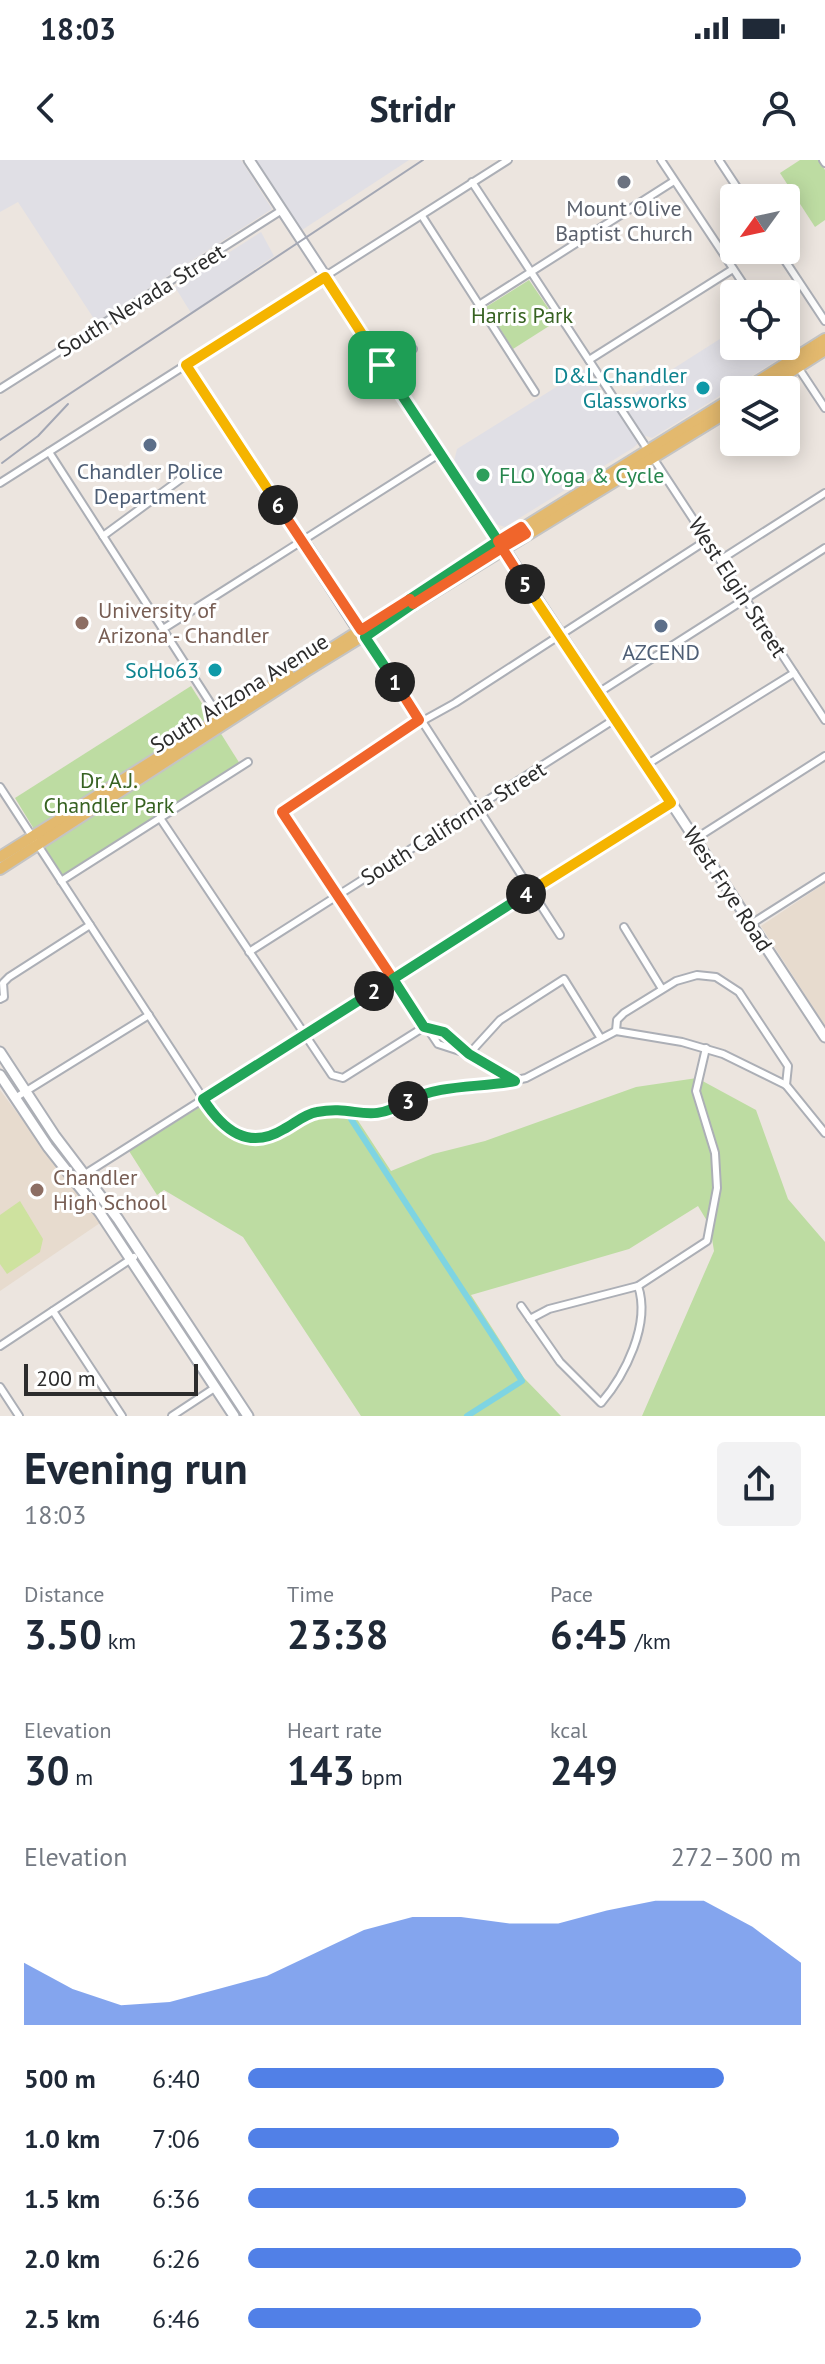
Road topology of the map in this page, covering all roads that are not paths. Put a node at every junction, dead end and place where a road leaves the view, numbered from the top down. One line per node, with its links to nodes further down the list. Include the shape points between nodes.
1 (249, 160): 8 (street, West Frye Road)
2 (508, 160): 6 (street)
3 (661, 160): 5 (street)
4 (719, 160): 7 (street)
5 (674, 181): 11 (street); 12 (street)
6 (472, 182): 9 (street); 12 (street, West Elgin Street)
7 (735, 184)
8 (282, 210): 13 (street, West Frye Road); 27 (street, South Nevada Street)
9 (422, 216): 13 (street); 15 (street)
10 (787, 264): 16 (street)
11 (733, 269): 14 (street); 20 (street)
12 (532, 271): 15 (street); 20 (street, West Elgin Street)
13 (325, 277): 23 (street); 24 (street, West Frye Road)
14 (740, 280)
15 (479, 305): 28 (street)
16 (825, 321)
17 (825, 339): 22 (main road)
18 (411, 346): 24 (street)
19 (825, 350): 22 (main road)
20 (589, 360): 34 (street, West Elgin Street)
21 (793, 360): 22 (street)
22 (795, 363): 25 (main road); 26 (main road); 30 (street)
23 (186, 365): 32 (street); 40 (street)
24 (382, 365): 33 (street, West Frye Road)
25 (770, 376)
26 (779, 376)
27 (0, 389)
28 (535, 392)
29 (720, 406): 34 (main road, South Arizona Avenue)
30 (825, 408)
31 (720, 416): 34 (main road, South Arizona Avenue)
32 (49, 452): 36 (street); 38 (street)
33 (439, 454): 40 (street); 41 (street, West Frye Road)
34 (650, 454): 39 (street, West Elgin Street); 41 (main road, South Arizona Avenue)
35 (182, 478): 38 (street)
36 (0, 483)
37 (825, 493): 43 (street)
38 (103, 536): 46 (street)
39 (707, 540): 43 (street, West Elgin Street); 48 (street)
40 (301, 541): 46 (street); 47 (street)
41 (500, 545): 47 (main road, South Arizona Avenue); 48 (street, West Frye Road)
42 (822, 549): 44 (street); 45 (street)
43 (720, 560): 45 (street, West Elgin Street)
44 (825, 560)
45 (745, 598): 49 (street, West Elgin Street); 50 (street)
46 (163, 629): 54 (street)
47 (363, 634): 52 (street); 54 (main road, South Arizona Avenue)
48 (560, 635): 50 (street, West Frye Road); 52 (street, via 455,703)
49 (794, 673): 53 (street, West Elgin Street); 57 (street)
50 (598, 693): 51 (street, West Frye Road)
51 (615, 719): 57 (street, West Frye Road); 60 (street, South California Street)
52 (419, 720): 60 (street); 69 (street, via 282,812)
53 (825, 720)
54 (222, 721): 63 (main road, South Arizona Avenue)
55 (825, 756): 62 (street)
56 (248, 762): 61 (street)
57 (646, 765): 59 (street, West Frye Road)
58 (0, 787): 63 (street)
59 (671, 803): 62 (street, West Frye Road); 68 (street)
60 (477, 808): 68 (street); 69 (street, South California Street)
61 (160, 818): 67 (street); 74 (street)
62 (695, 839): 70 (street, West Frye Road)
63 (33, 840): 64 (main road); 65 (main road); 67 (street)
64 (0, 857)
65 (0, 869)
66 (825, 877): 70 (street)
67 (61, 881): 71 (street)
68 (531, 891): 73 (street); 75 (street)
69 (338, 896): 74 (street, South California Street); 75 (street)
70 (751, 924): 83 (street, West Frye Road)
71 (90, 925): 77 (street, via 9,977); 78 (street)
72 (624, 927): 76 (street)
73 (560, 935)
74 (249, 952): 81 (street)
75 (393, 979): 79 (street); 81 (street)
76 (662, 989): 80 (street, via 624,1013); 89 (street, via 705,975 739,992 788,1066)
77 (0, 999)
78 (149, 1015): 90 (street); 92 (street)
79 (424, 1027): 81 (street, via 338,1079); 86 (street, via 444,1032); 86 (street, via 443,1047)
80 (616, 1031): 82 (street); 84 (street)
81 (305, 1035): 92 (street)
82 (600, 1037): 86 (street, via 564,979 500,1020); 88 (street)
83 (825, 1037)
84 (706, 1048): 89 (street); 97 (street, via 696,1091 715,1153 717,1188 707,1241)
85 (0, 1052): 90 (street)
86 (469, 1054): 88 (street)
87 (0, 1075): 91 (street)
88 (515, 1081): 92 (street, via 428,1092 377,1115 314,1112 259,1140 227,1129)
89 (786, 1085): 93 (street)
90 (26, 1092): 91 (street); 94 (street)
91 (15, 1098): 96 (street)
92 (203, 1099): 94 (street)
93 (825, 1133)
94 (85, 1174): 95 (street)
95 (141, 1253): 96 (street); 108 (street)
96 (130, 1259): 99 (street); 103 (street)
97 (638, 1286): 100 (street, via 549,1309); 100 (street, via 643,1309 636,1337 614,1388 601,1403 560,1362)
98 (521, 1306): 100 (street)
99 (53, 1311): 101 (street); 105 (street)
100 (530, 1319)
101 (0, 1346)
102 (0, 1387): 104 (street)
103 (216, 1387): 106 (street); 107 (street)
104 (19, 1416)
105 (122, 1416)
106 (172, 1416)
107 (234, 1416)
108 (248, 1416)

